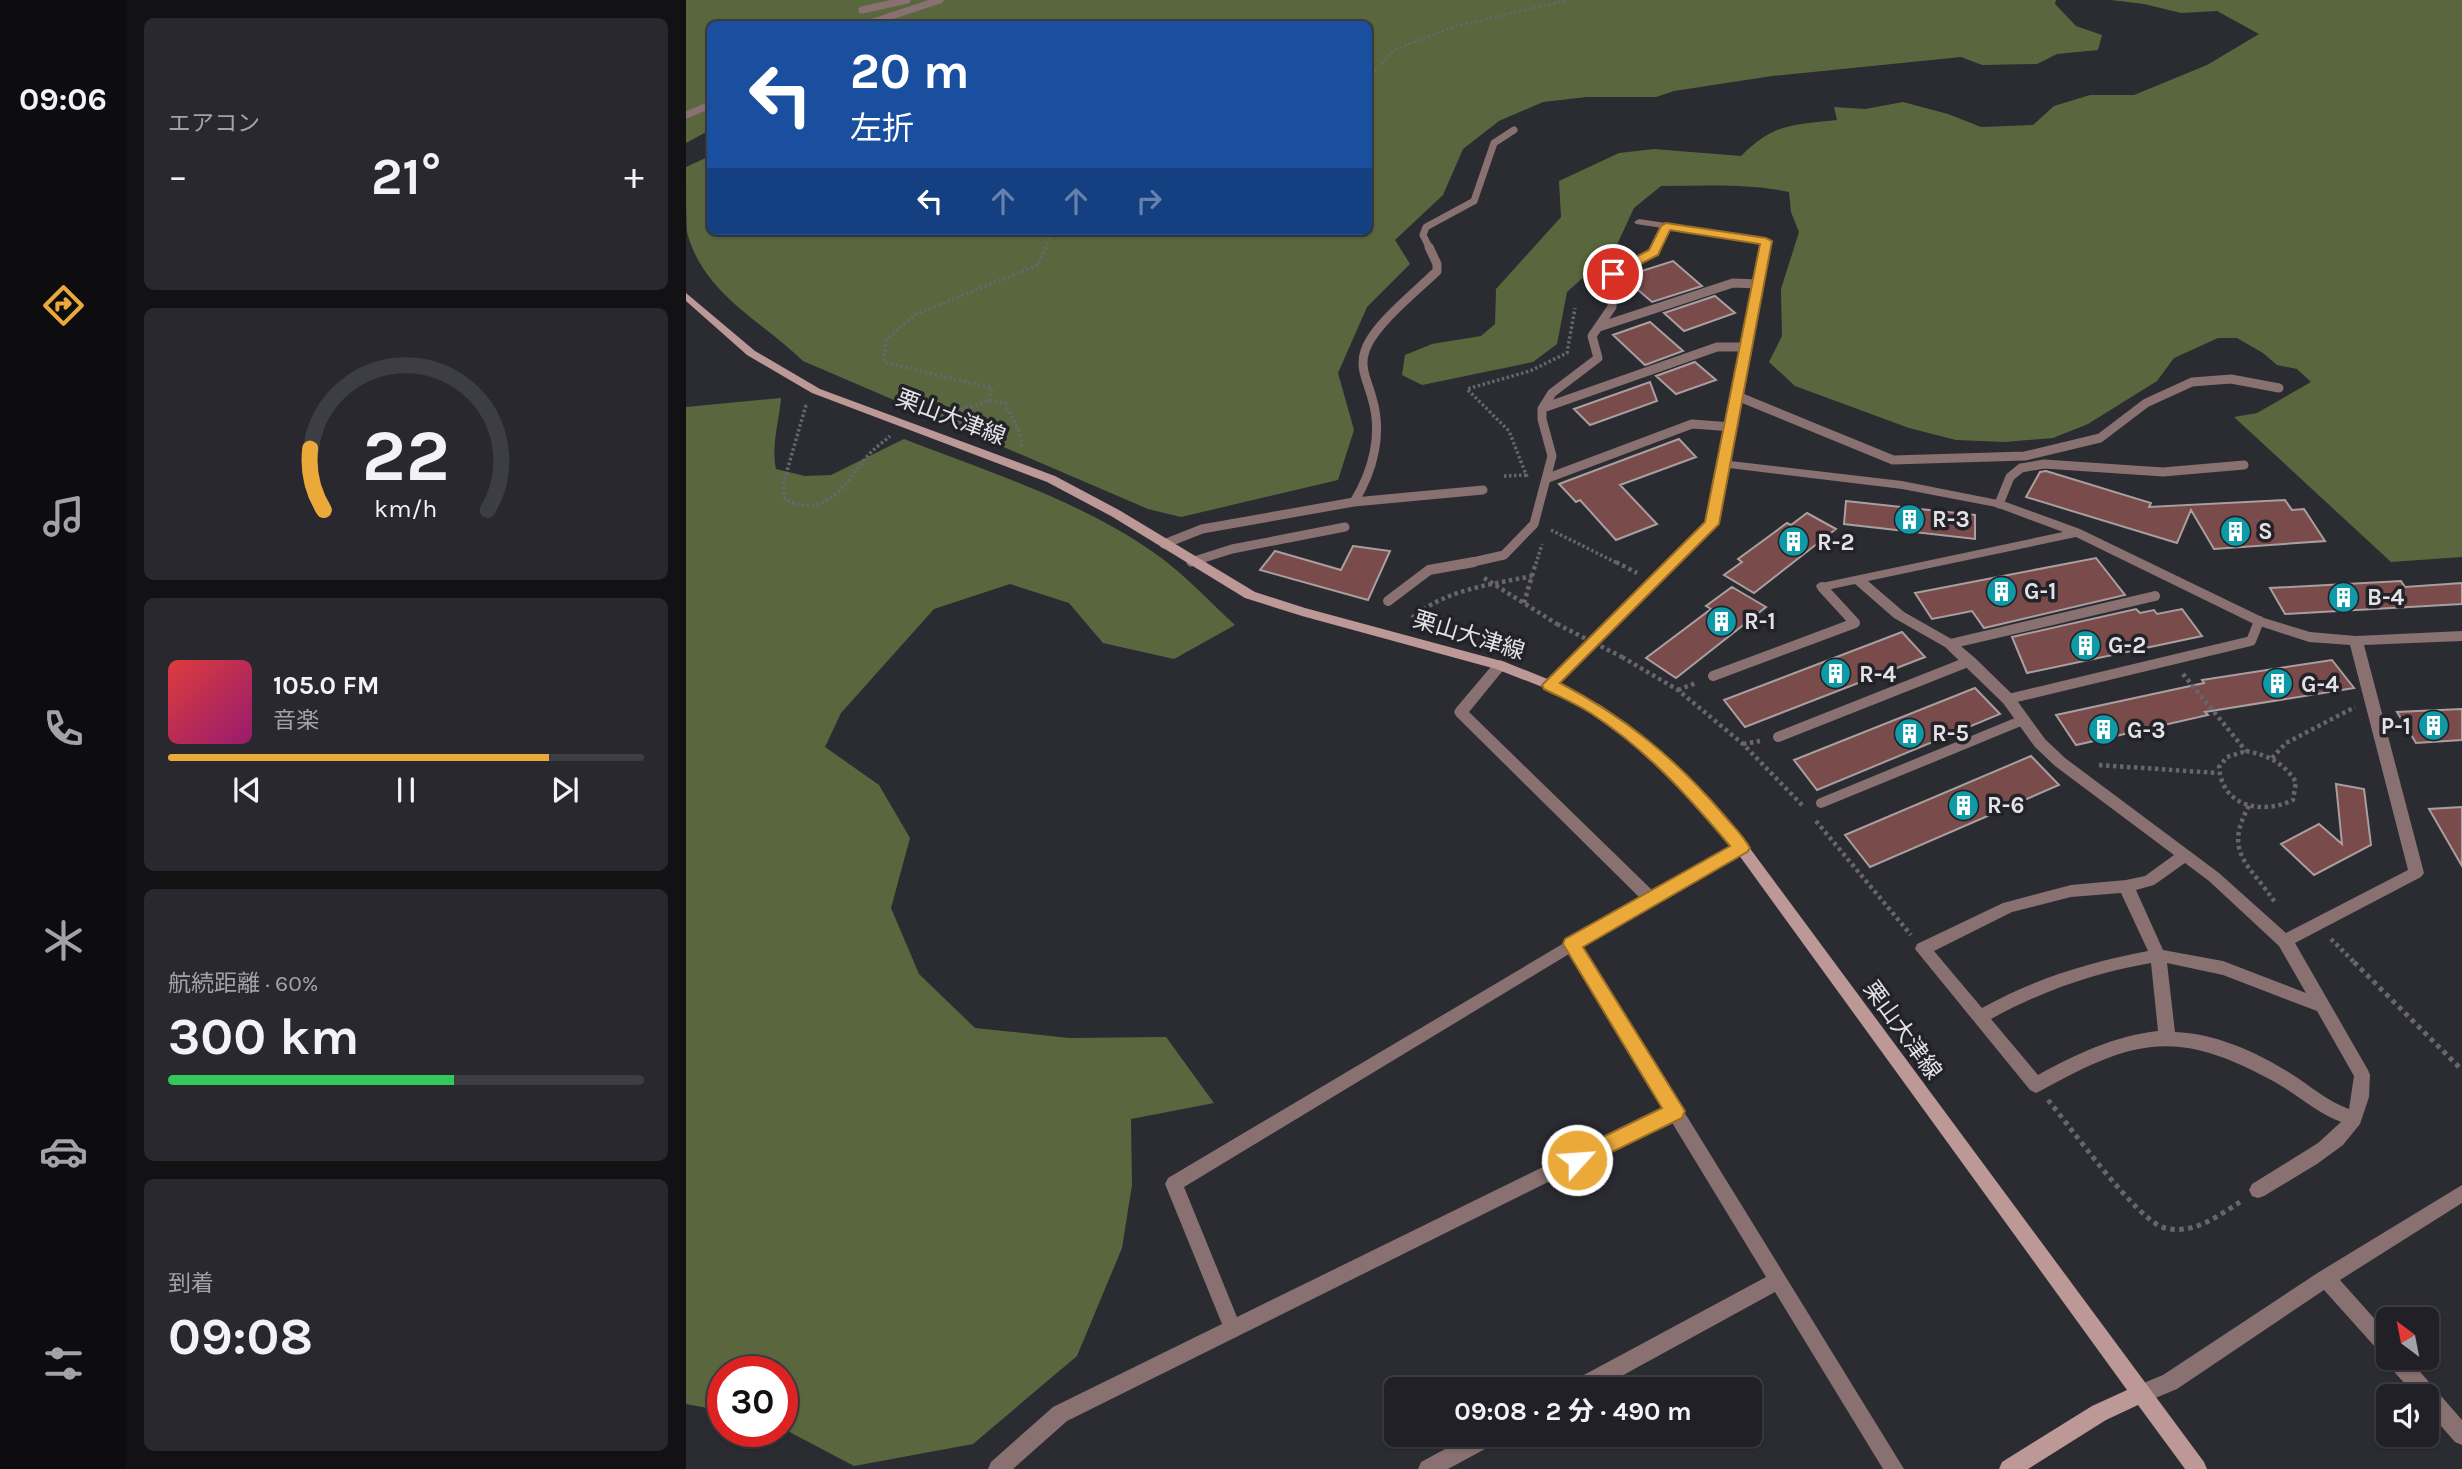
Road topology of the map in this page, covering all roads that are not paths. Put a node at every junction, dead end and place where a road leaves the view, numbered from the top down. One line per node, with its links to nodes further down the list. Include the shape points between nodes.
1 (907, 0): 3 (lane)
2 (940, 0): 4 (lane)
3 (862, 10)
4 (876, 21)
5 (707, 106): 6 (lane)
6 (686, 115)
7 (1514, 130): 22 (lane, via 1494,143 1474,201 1426,228 1423,235 1437,271 1365,346 1361,369 1374,404 1377,439 1363,489)
8 (1639, 222): 9 (street)
9 (1666, 226): 10 (street, via 1766,241); 12 (lane, via 1654,253 1613,274 1613,303)
10 (1758, 284): 12 (lane, via 1733,283); 13 (street)
11 (686, 296): 26 (main road, 栗山大津線, via 751,353 816,391 1051,480)
12 (1599, 327): 16 (lane, via 1592,336 1598,358 1563,384)
13 (1747, 347): 15 (street); 16 (lane, via 1717,347)
14 (2279, 388): 15 (lane, via 2231,379 2192,382 2147,403 2100,438 2025,456 1893,460)
15 (1737, 396): 17 (street)
16 (1542, 408): 20 (lane, via 1552,450)
17 (1732, 427): 18 (street); 20 (lane, via 1692,424)
18 (1725, 464): 23 (street, via 1902,485); 39 (street, via 1712,524)
19 (2244, 465): 23 (lane, via 2163,472 2044,464 2021,468 2010,477)
20 (1548, 478): 31 (lane, via 1535,522 1510,553 1429,570)
21 (1483, 490): 22 (lane)
22 (1354, 502): 26 (lane, via 1202,529)
23 (1999, 504): 25 (street)
24 (1345, 527): 27 (lane, via 1232,549)
25 (2076, 532): 28 (street); 32 (street)
26 (1164, 544): 27 (main road, 栗山大津線)
27 (1191, 562): 37 (main road, 栗山大津線, via 1250,596)
28 (1857, 579): 29 (street); 35 (street, via 1899,615)
29 (1822, 587): 38 (lane, via 1854,623)
30 (2155, 596): 35 (lane)
31 (1388, 601)
32 (2259, 621): 34 (street, via 2309,637); 40 (lane, via 2251,641)
33 (2462, 636): 34 (street)
34 (2356, 641): 48 (street, via 2416,873)
35 (1950, 644): 36 (street)
36 (1970, 661): 40 (street); 42 (lane)
37 (1500, 666): 39 (main road, 栗山大津線); 47 (street, via 1461,712)
38 (1713, 676)
39 (1549, 685): 44 (main road, 栗山大津線, via 1597,710 1637,740 1691,789)
40 (2008, 699): 41 (street)
41 (2023, 720): 43 (lane); 45 (street, via 2060,762)
42 (1778, 737)
43 (1821, 803)
44 (1741, 848): 47 (street); 64 (main road, 栗山大津線)
45 (2185, 855): 46 (street, via 2148,881); 48 (street)
46 (2126, 886): 50 (street); 52 (street, via 2071,891 2008,907 1923,949)
47 (1651, 900): 49 (street)
48 (2285, 941): 51 (street)
49 (1572, 944): 54 (street); 60 (street, via 1174,1184)
50 (2158, 956): 51 (street, via 2237,974); 52 (street, via 2081,971 2033,987); 53 (street)
51 (2324, 1007): 55 (street, via 2362,1075 2361,1098)
52 (1980, 1017): 53 (street, via 2036,1085 2132,1040)
53 (2167, 1036): 55 (street, via 2206,1043 2249,1059 2325,1108)
54 (1675, 1111): 59 (street); 60 (street)
55 (2353, 1119): 56 (street, via 2340,1137)
56 (2258, 1190)
57 (2462, 1193): 58 (street)
58 (2326, 1278): 61 (street); 64 (street, via 2170,1382)
59 (1779, 1280): 63 (street); 69 (street)
60 (1233, 1329): 67 (street, via 1060,1414)
61 (2376, 1335)
62 (2405, 1370): 65 (street)
63 (1600, 1377)
64 (2141, 1394): 70 (main road, via 2099,1413); 71 (main road, 栗山大津線)
65 (2462, 1435)
66 (1469, 1447): 68 (street)
67 (998, 1469)
68 (1428, 1469)
69 (1894, 1469)
70 (2009, 1469)
71 (2197, 1469)

